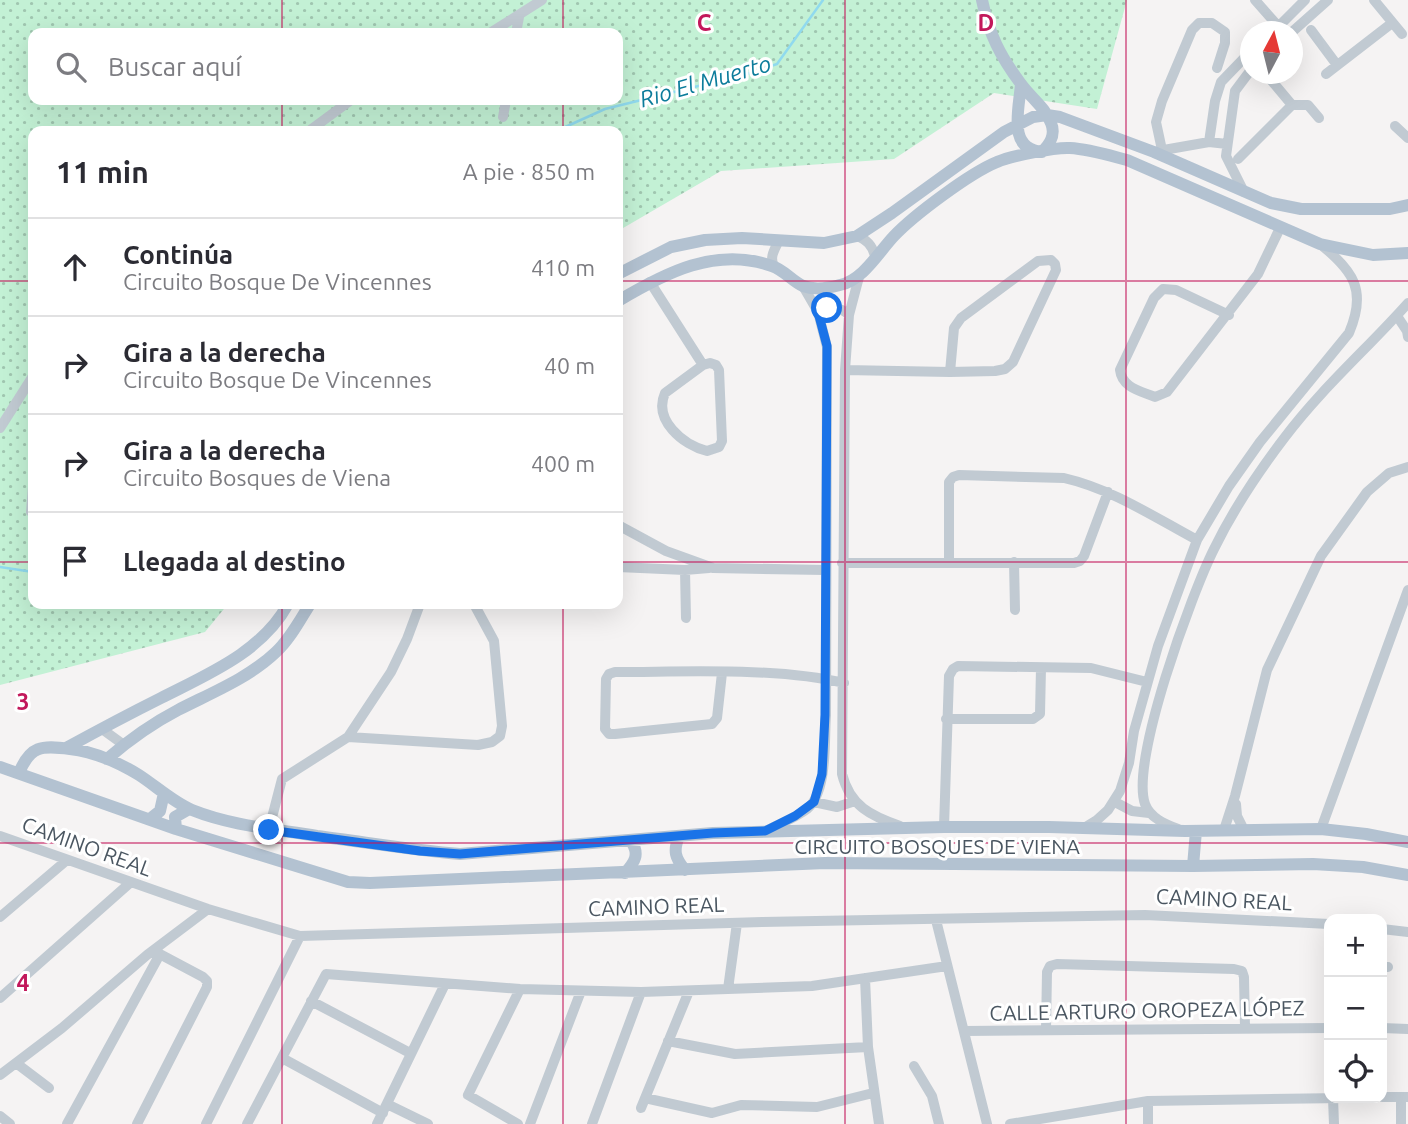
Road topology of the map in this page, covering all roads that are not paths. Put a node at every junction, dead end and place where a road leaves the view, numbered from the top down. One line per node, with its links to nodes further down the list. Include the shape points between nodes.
1 (542, 0): 7 (street)
2 (982, 0): 20 (main road, via 994,42)
3 (1255, 0): 8 (street)
4 (1305, 0): 9 (street)
5 (1328, 0): 10 (street)
6 (1374, 0): 11 (street)
7 (519, 17): 12 (street); 13 (street)
8 (1270, 21)
9 (1284, 21)
10 (1303, 23)
11 (1392, 23): 15 (street); 17 (street)
12 (500, 28)
13 (517, 28)
14 (1311, 30): 17 (street)
15 (1402, 34)
16 (1240, 63): 33 (street, via 1221,82)
17 (1337, 65): 19 (street)
18 (1217, 68): 35 (street, via 1224,32 1212,23 1199,23 1162,101 1156,122)
19 (1326, 74)
20 (1021, 84): 26 (main road); 29 (main road)
21 (1241, 84): 34 (street, via 1235,91)
22 (1274, 84): 25 (street)
23 (344, 105): 30 (street)
24 (505, 105): 27 (street)
25 (1292, 105): 28 (street, via 1308,105); 37 (street)
26 (1047, 115): 29 (main road); 35 (main road); 36 (main road, via 1053,135)
27 (503, 117)
28 (1319, 118)
29 (1018, 125): 36 (main road, via 1022,145); 41 (main road)
30 (316, 126)
31 (1395, 126): 32 (street)
32 (1408, 138)
33 (1209, 142): 34 (street); 35 (street)
34 (1227, 144): 38 (street, via 1226,158)
35 (1158, 151): 38 (main road)
36 (1042, 152): 40 (main road, via 1067,147 1127,160); 45 (main road, via 998,161 971,176 901,229)
37 (1238, 159)
38 (1244, 192): 39 (main road, via 1301,209)
39 (1408, 205)
40 (1280, 228): 43 (main road); 55 (street, via 1258,274)
41 (857, 236): 42 (main road, via 824,243); 45 (street, via 866,239)
42 (779, 240): 46 (street, via 771,261); 47 (main road, via 705,240 671,247)
43 (1320, 244): 44 (main road, via 1373,255); 66 (street, via 1343,262 1352,276 1357,316 1349,333 1260,442)
44 (1408, 253)
45 (875, 256): 48 (main road)
46 (774, 266): 49 (main road, via 746,259 705,261); 50 (main road)
47 (623, 271)
48 (859, 278): 50 (main road, via 843,285); 54 (street)
49 (650, 282): 51 (main road); 58 (street)
50 (803, 286): 53 (street)
51 (623, 298)
52 (1408, 303): 56 (street)
53 (818, 312): 54 (street, via 837,308); 73 (street, via 827,346)
54 (849, 315): 59 (street)
55 (1229, 315): 55 (street, via 1161,396 1126,384 1121,377 1120,370 1154,298 1163,289 1176,290)
56 (1397, 316): 57 (street); 100 (street, via 1291,429 1214,548 1181,631 1152,726 1143,783)
57 (1408, 337)
58 (703, 365): 58 (street, via 665,393 663,406 666,422 678,437 707,451 722,441 719,370 716,365)
59 (845, 370): 60 (street); 68 (street)
60 (950, 372): 60 (street, via 1010,366 1056,270 1051,260 1038,261 961,318 954,328)
61 (28, 384): 62 (street)
62 (0, 428)
63 (1408, 467): 95 (street, via 1389,473 1367,492 1321,555 1267,670)
64 (1108, 492): 66 (street); 67 (street, via 1080,561); 69 (street, via 1064,478 953,477)
65 (623, 528): 71 (street, via 666,551)
66 (1197, 540): 84 (street)
67 (1014, 562): 69 (street); 79 (street)
68 (842, 563): 69 (street); 85 (street)
69 (950, 563)
70 (623, 567): 72 (street)
71 (713, 568): 72 (street); 73 (street)
72 (685, 570): 80 (street)
73 (825, 570): 83 (street)
74 (1408, 590): 105 (street)
75 (285, 609): 87 (main road, via 261,640 216,670)
76 (307, 609): 89 (main road, via 276,653)
77 (418, 609): 88 (street, via 391,672)
78 (477, 609): 88 (street, via 494,641 500,736 478,745)
79 (1015, 610)
80 (686, 618)
81 (1041, 668): 84 (street, via 1102,669); 86 (street, via 958,666 950,676); 86 (street, via 1038,717)
82 (722, 673): 82 (street, via 609,674 604,729 609,734 658,731 716,722); 83 (street)
83 (825, 679): 85 (street); 96 (street, via 822,774)
84 (1147, 682): 98 (street)
85 (844, 683): 97 (street, via 842,774)
86 (946, 719): 102 (street)
87 (102, 729): 89 (street); 90 (main road)
88 (348, 737): 107 (street, via 282,779)
89 (124, 745): 91 (main road)
90 (66, 748): 91 (main road, CIRCUITO BOSQUES DE VIENA); 93 (main road, CIRCUITO BOSQUES DE VIENA, via 33,750)
91 (107, 759): 94 (main road, CIRCUITO BOSQUES DE VIENA)
92 (0, 767): 93 (main road)
93 (19, 773): 101 (main road, CIRCUITO BOSQUES DE VIENA)
94 (164, 793): 99 (main road, CIRCUITO BOSQUES DE VIENA); 101 (main road, via 160,811)
95 (1235, 796): 108 (street); 109 (street)
96 (814, 802): 97 (street, via 837,807); 110 (street)
97 (855, 802): 103 (street)
98 (1115, 802): 100 (street); 104 (street)
99 (189, 809): 106 (main road, via 175,817); 107 (main road, CIRCUITO BOSQUES DE VIENA)
100 (1149, 813): 111 (street)
101 (150, 819): 106 (main road, CIRCUITO BOSQUES DE VIENA)
102 (944, 827): 103 (main road, CIRCUITO BOSQUES DE VIENA); 104 (main road, CIRCUITO BOSQUES DE VIENA)
103 (907, 828): 110 (main road, CIRCUITO BOSQUES DE VIENA)
104 (1083, 828): 111 (main road, CIRCUITO BOSQUES DE VIENA)
105 (1321, 828): 109 (main road, CIRCUITO BOSQUES DE VIENA); 115 (main road, CIRCUITO BOSQUES DE VIENA)
106 (176, 829): 119 (main road, CIRCUITO BOSQUES DE VIENA, via 348,882)
107 (269, 830): 114 (main road, CIRCUITO BOSQUES DE VIENA, via 460,854)
108 (1224, 830): 109 (main road, CIRCUITO BOSQUES DE VIENA); 111 (main road, CIRCUITO BOSQUES DE VIENA)
109 (1244, 830)
110 (765, 831): 112 (main road, CIRCUITO BOSQUES DE VIENA)
111 (1191, 831): 117 (main road)
112 (679, 836): 114 (main road, CIRCUITO BOSQUES DE VIENA); 118 (main road, via 675,855)
113 (2, 839): 116 (street, CAMINO REAL)
114 (631, 841): 119 (main road, via 637,856)
115 (1408, 842)
116 (67, 860): 121 (street, CAMINO REAL); 123 (street)
117 (1193, 866): 118 (main road, CIRCUITO BOSQUES DE VIENA, via 825,863); 120 (main road, CIRCUITO BOSQUES DE VIENA, via 1313,864)
118 (685, 870): 119 (main road, CIRCUITO BOSQUES DE VIENA)
119 (625, 873)
120 (1408, 875)
121 (131, 883): 122 (street, CAMINO REAL); 139 (street)
122 (208, 909): 129 (street, CAMINO REAL); 130 (street)
123 (0, 917)
124 (936, 920): 125 (street, CAMINO REAL); 126 (street, CAMINO REAL, via 1145,915); 131 (street)
125 (737, 923): 129 (street, CAMINO REAL); 135 (street)
126 (1324, 924)
127 (1387, 930): 128 (street)
128 (1408, 932)
129 (300, 936): 165 (street)
130 (157, 952): 151 (street); 163 (street); 164 (street, via 203,976 207,987)
131 (947, 966): 132 (street); 146 (street)
132 (865, 978): 135 (street, via 813,986); 148 (street)
133 (445, 984): 134 (street); 140 (street, via 326,974); 149 (street)
134 (520, 989): 136 (street); 169 (street, via 468,1095)
135 (728, 989): 137 (street)
136 (581, 991): 138 (street); 170 (street)
137 (689, 991): 138 (street); 147 (street)
138 (641, 992): 171 (street)
139 (0, 998)
140 (311, 1001): 149 (street); 150 (street)
141 (1245, 1028): 142 (street, CALLE ARTURO OROPEZA LÓPEZ); 145 (street, CALLE ARTURO OROPEZA LÓPEZ); 145 (street, via 1242,971 1057,964 1046,972)
142 (1324, 1028)
143 (1387, 1028): 144 (street)
144 (1408, 1029)
145 (1046, 1030): 146 (street, CALLE ARTURO OROPEZA LÓPEZ)
146 (965, 1031): 174 (street)
147 (668, 1041): 148 (street, via 736,1054); 155 (street, via 643,1103 712,1113 741,1105 828,1105)
148 (868, 1047): 155 (street)
149 (410, 1053): 160 (street)
150 (282, 1058): 160 (street); 166 (street)
151 (16, 1063): 153 (street); 154 (street)
152 (914, 1066): 173 (street, via 932,1096)
153 (0, 1075)
154 (49, 1088)
155 (873, 1093): 172 (street)
156 (1404, 1097): 178 (street)
157 (1324, 1098): 158 (street)
158 (1147, 1101): 175 (street); 176 (street)
159 (1333, 1103): 177 (street)
160 (385, 1109): 167 (street); 168 (street)
161 (0, 1116): 162 (street)
162 (10, 1124)
163 (67, 1124)
164 (137, 1124)
165 (206, 1124)
166 (247, 1124)
167 (377, 1124)
168 (428, 1124)
169 (518, 1124)
170 (530, 1124)
171 (592, 1124)
172 (879, 1124)
173 (939, 1124)
174 (987, 1124)
175 (1010, 1124)
176 (1148, 1124)
177 (1334, 1124)
178 (1401, 1124)

